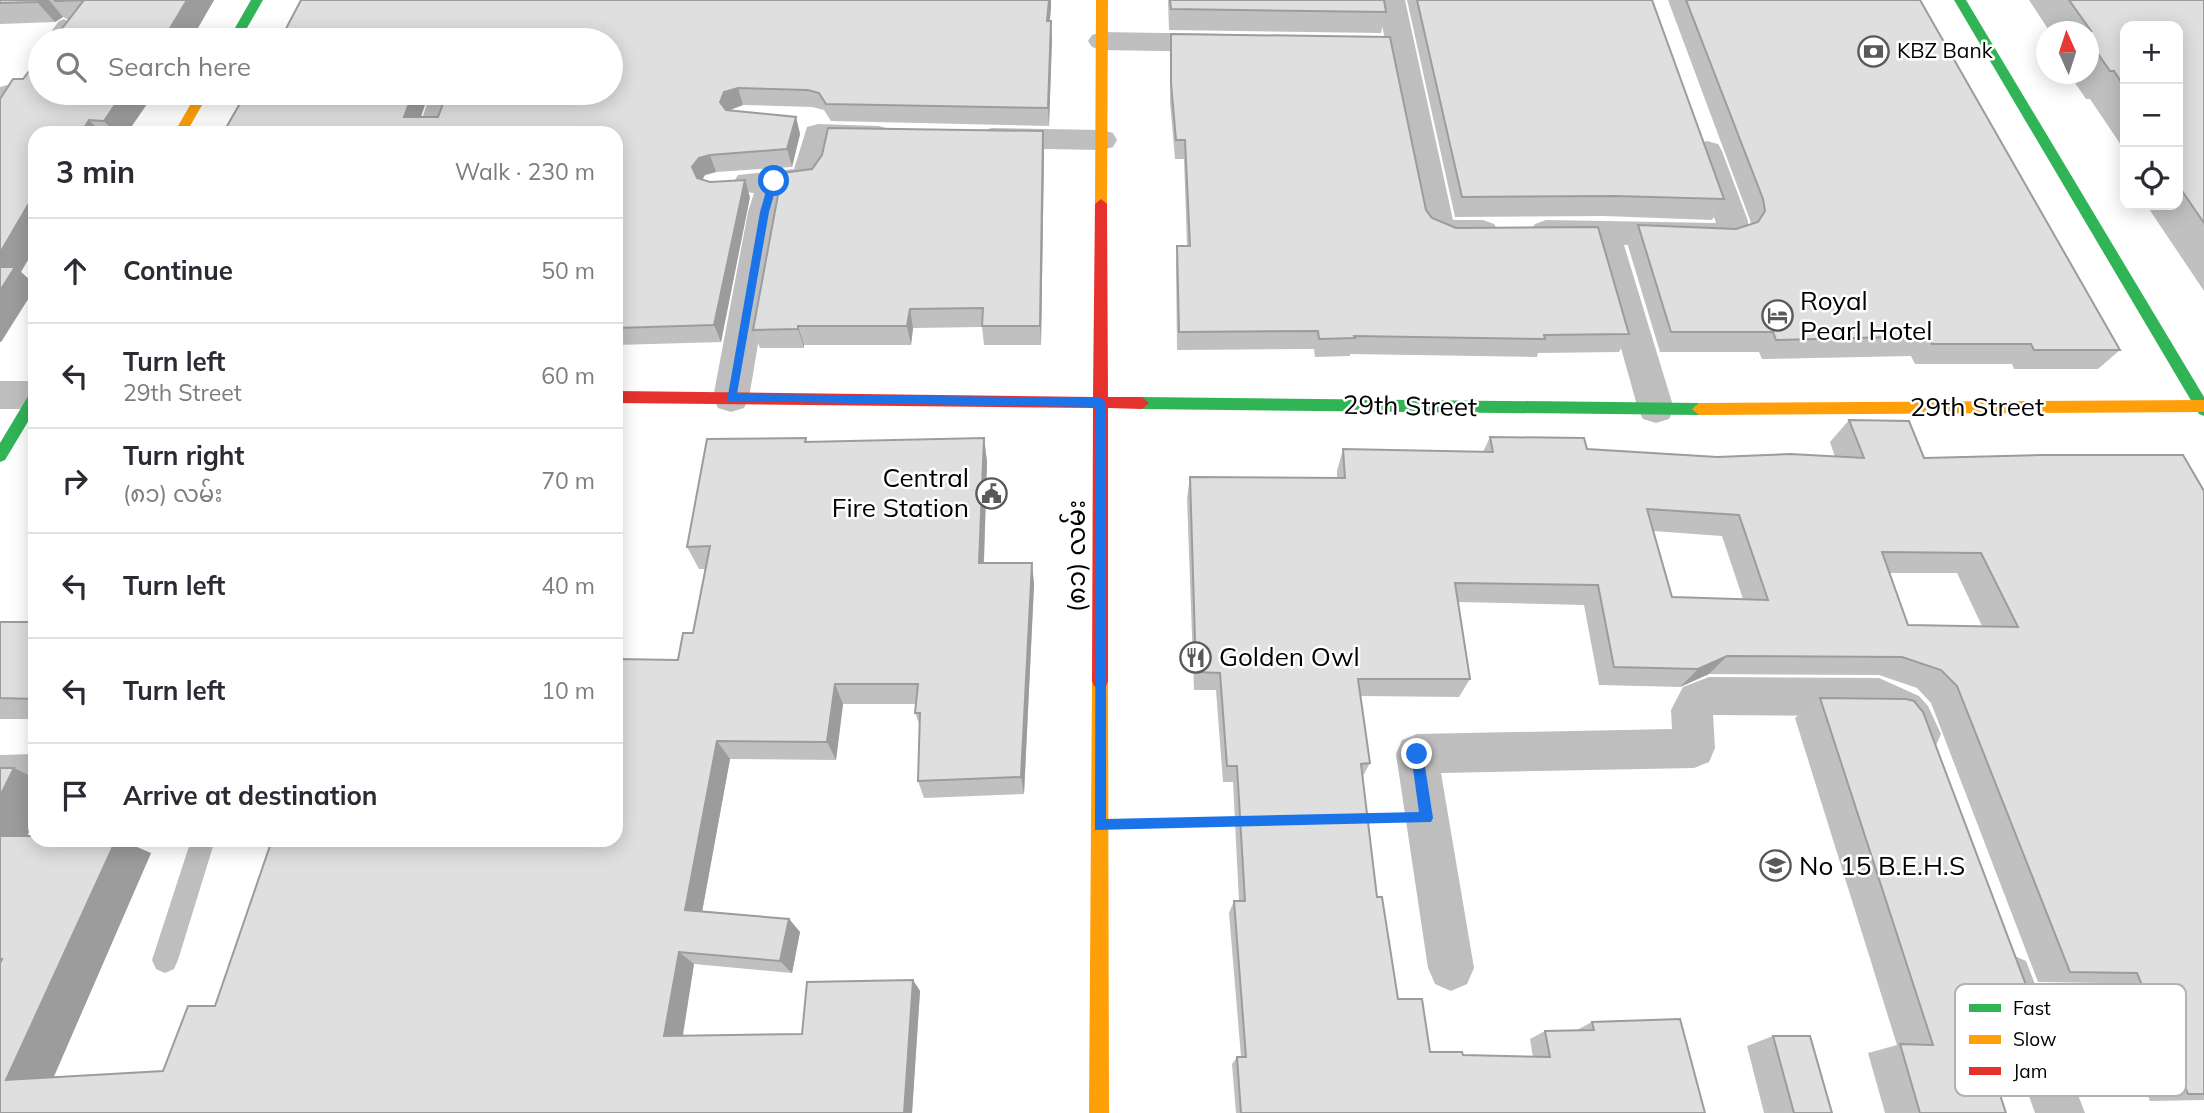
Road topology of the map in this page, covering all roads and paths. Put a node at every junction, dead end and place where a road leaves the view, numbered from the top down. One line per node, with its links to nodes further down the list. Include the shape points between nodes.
1 (257, 0): 7 (street)
2 (1102, 0): 8 (street, (၈၁) လမ်း)
3 (1391, 0): 22 (street, via 1389,45 1439,229)
4 (1959, 0): 28 (street)
5 (64, 24): 6 (lane)
6 (61, 28)
7 (241, 28)
8 (1102, 41): 9 (street); 19 (street, (၈၁) လမ်း)
9 (1254, 44)
10 (28, 82): 11 (lane)
11 (0, 92)
12 (196, 105): 14 (street)
13 (442, 105): 15 (street)
14 (184, 126)
15 (434, 126)
16 (1699, 130): 22 (street, via 1733,232)
17 (906, 136): 20 (street, via 808,127 808,174 804,179)
18 (962, 137): 19 (street)
19 (1102, 139): 27 (street, (၈၁) လမ်း)
20 (774, 181): 21 (street); 26 (street, via 764,212)
21 (717, 186)
22 (1604, 231): 30 (street)
23 (0, 395): 24 (street)
24 (28, 396)
25 (623, 397): 26 (street, 29th Street)
26 (731, 398): 27 (street, 29th Street)
27 (1101, 402): 30 (street, 29th Street); 38 (street, (၈၁) လမ်း)
28 (2203, 407): 30 (street, 29th Street)
29 (28, 408): 31 (street)
30 (1656, 409)
31 (0, 456)
32 (28, 765): 33 (lane)
33 (0, 766)
34 (1933, 769): 35 (street, via 1914,718 1900,703 1879,697 1709,696 1698,700 1692,710 1694,748 1417,754)
35 (1427, 818): 36 (path); 42 (street)
36 (1359, 820)
37 (1250, 822): 38 (path)
38 (1100, 825): 45 (street, (၈၁) လမ်း)
39 (201, 847): 41 (lane)
40 (1994, 935): 43 (street)
41 (165, 960)
42 (1451, 968)
43 (2012, 984)
44 (2054, 1096): 46 (street)
45 (1099, 1113)
46 (2060, 1113)

